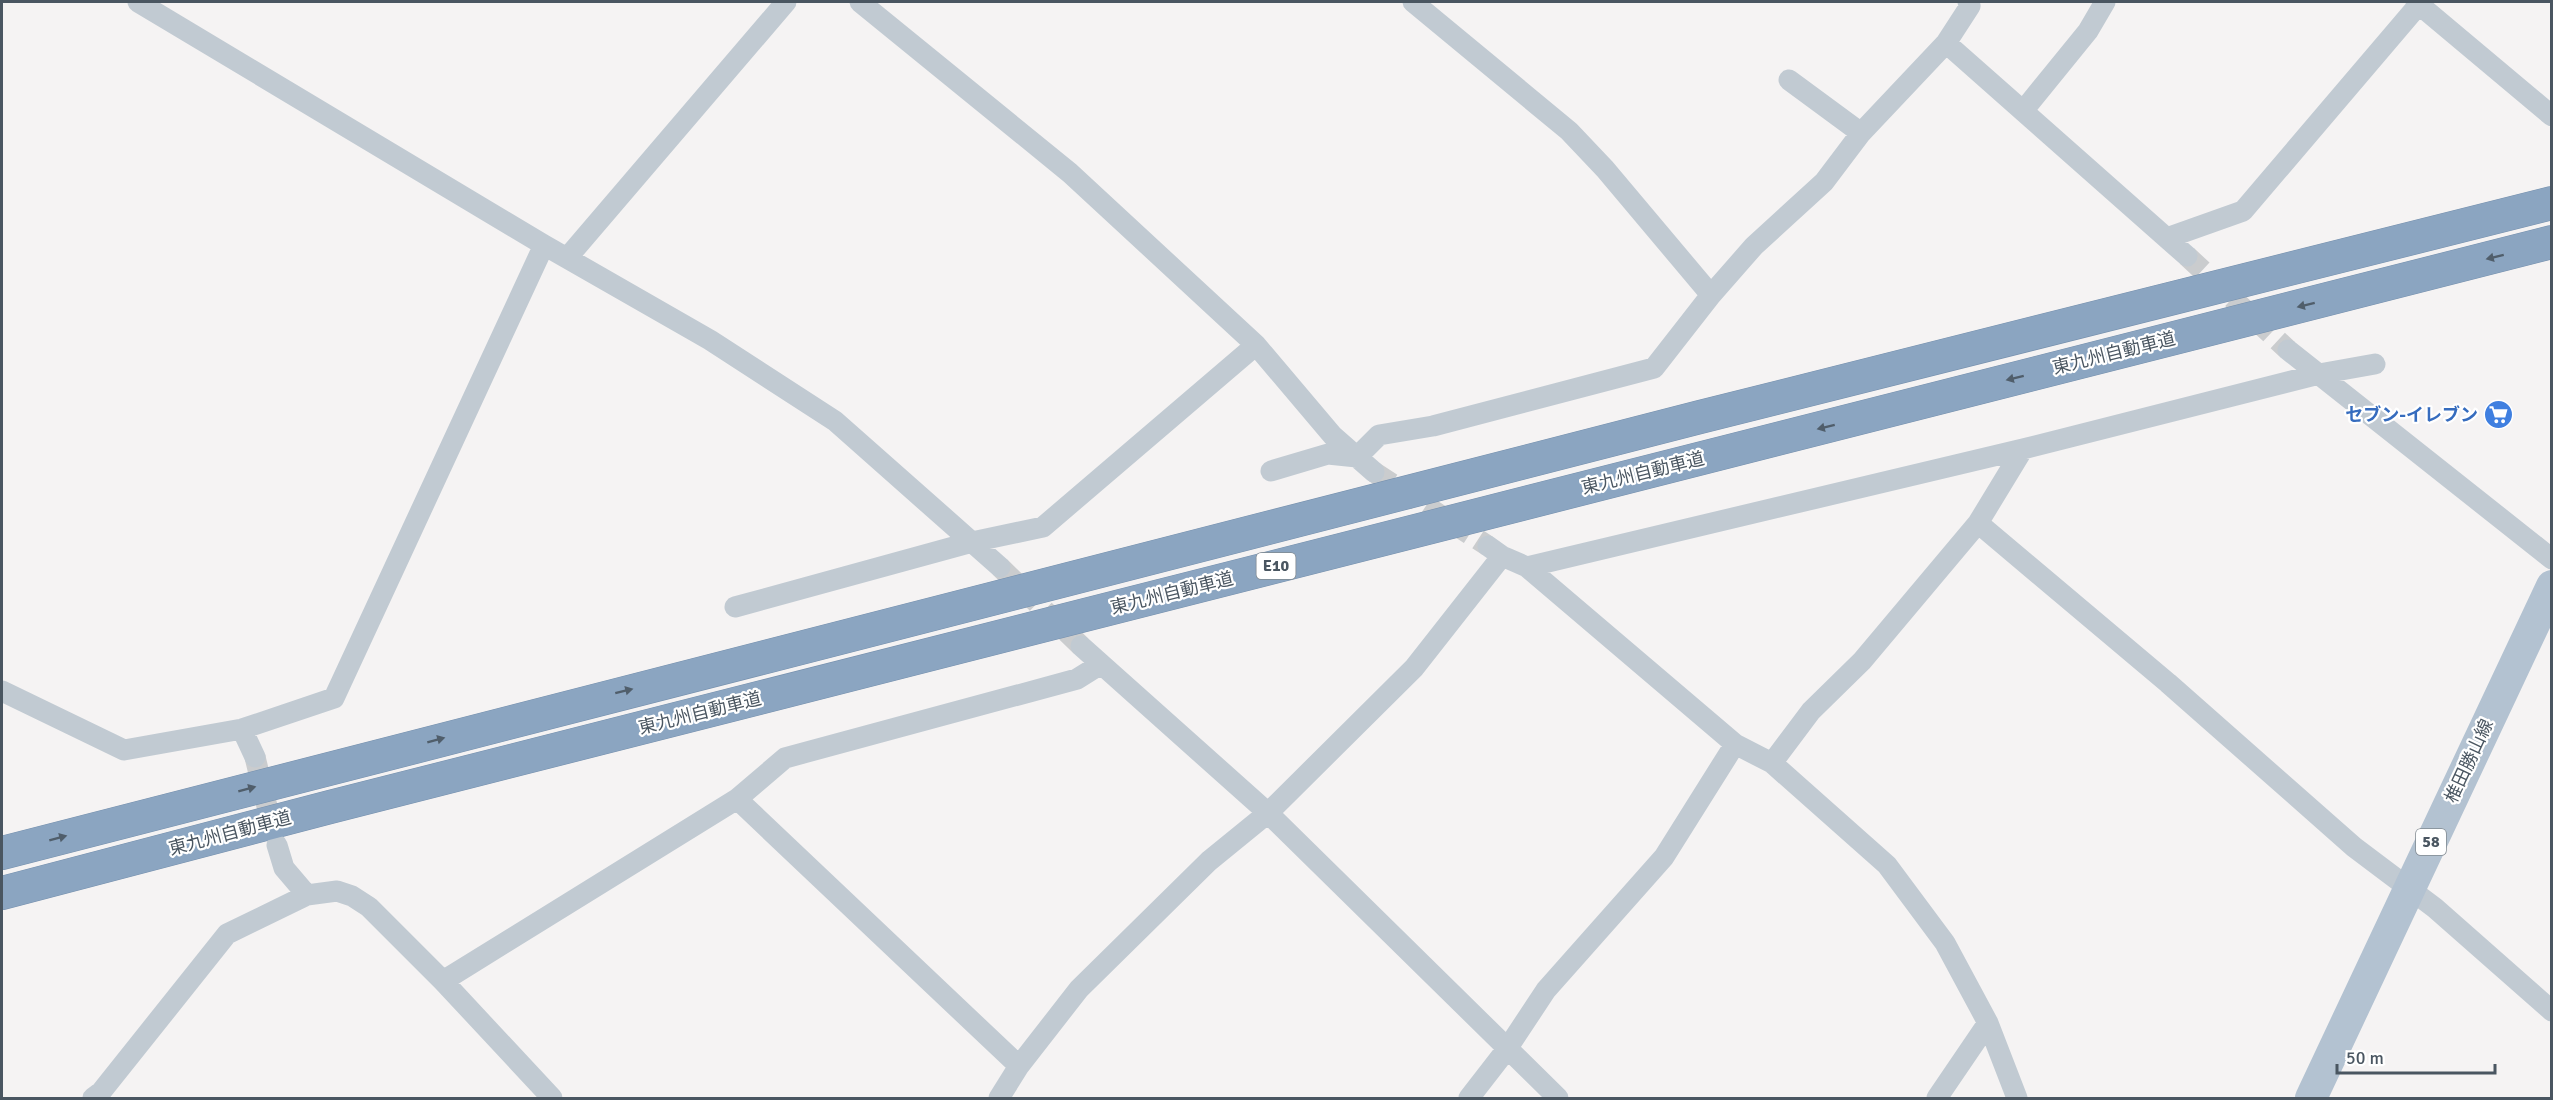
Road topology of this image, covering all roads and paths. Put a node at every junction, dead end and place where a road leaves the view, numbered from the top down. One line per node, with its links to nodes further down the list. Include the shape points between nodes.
1 (138, 2): 16 (street)
2 (786, 2): 18 (street)
3 (860, 2): 20 (street, via 1070,173)
4 (1413, 2): 19 (street, via 1569,131)
5 (1968, 2): 8 (street, via 1970,6)
6 (2105, 2): 10 (street, via 2088,31)
7 (2418, 2): 11 (street); 14 (street, via 2243,211)
8 (1946, 43): 10 (street); 12 (street)
9 (1789, 80): 12 (street)
10 (2023, 111): 14 (street)
11 (2552, 116)
12 (1861, 134): 19 (street, via 1824,182 1754,246)
13 (2552, 203): 45 (highway, E10, one-way to 13)
14 (2168, 238): 17 (street)
15 (2552, 242): 47 (highway, 東九州自動車道 / E10, one-way to 47)
16 (544, 245): 18 (street); 38 (street, via 334,698)
17 (2187, 256)
18 (567, 258): 29 (street, via 710,340 835,421)
19 (1711, 295): 25 (street, via 1654,368 1433,426 1379,435)
20 (1256, 345): 25 (street, via 1333,436); 29 (street, via 1043,527)
21 (2288, 350): 23 (street)
22 (2375, 364): 23 (street)
23 (2319, 374): 24 (street); 30 (street)
24 (2023, 449): 28 (street); 32 (street)
25 (1357, 457): 26 (street, via 1328,454); 27 (street)
26 (1270, 471)
27 (1374, 472)
28 (1978, 523): 41 (street, via 1862,661 1811,711); 46 (street)
29 (972, 542): 31 (street); 34 (street)
30 (2552, 559)
31 (1000, 567)
32 (1527, 567): 39 (street); 43 (street, via 1495,551 1414,668)
33 (2552, 586): 46 (main road, 椎田勝山線 / 58)
34 (735, 607)
35 (1081, 646): 36 (street)
36 (1101, 664): 42 (street, via 1077,679 785,758); 43 (street)
37 (2, 691): 38 (street, via 124,750)
38 (243, 729): 40 (street)
39 (1735, 744): 41 (street); 52 (street, via 1664,857 1546,990)
40 (255, 757)
41 (1772, 763): 51 (street, via 1887,865 1946,943)
42 (737, 799): 49 (street); 53 (street)
43 (1268, 813): 52 (street); 53 (street, via 1209,861 1079,989)
44 (277, 845): 48 (street, via 284,868)
45 (2, 853)
46 (2408, 890): 50 (street, via 2435,908); 61 (main road, 椎田勝山線 / 58)
47 (2, 893)
48 (308, 895): 49 (street, via 337,891 352,896 369,907); 54 (street, via 227,934)
49 (442, 981): 55 (street)
50 (2552, 1011)
51 (1988, 1023): 59 (street); 60 (street)
52 (1507, 1049): 57 (street); 58 (street)
53 (1019, 1066): 56 (street)
54 (93, 1098)
55 (552, 1098)
56 (999, 1098)
57 (1468, 1098)
58 (1558, 1098)
59 (1937, 1098)
60 (2017, 1098)
61 (2311, 1098)

